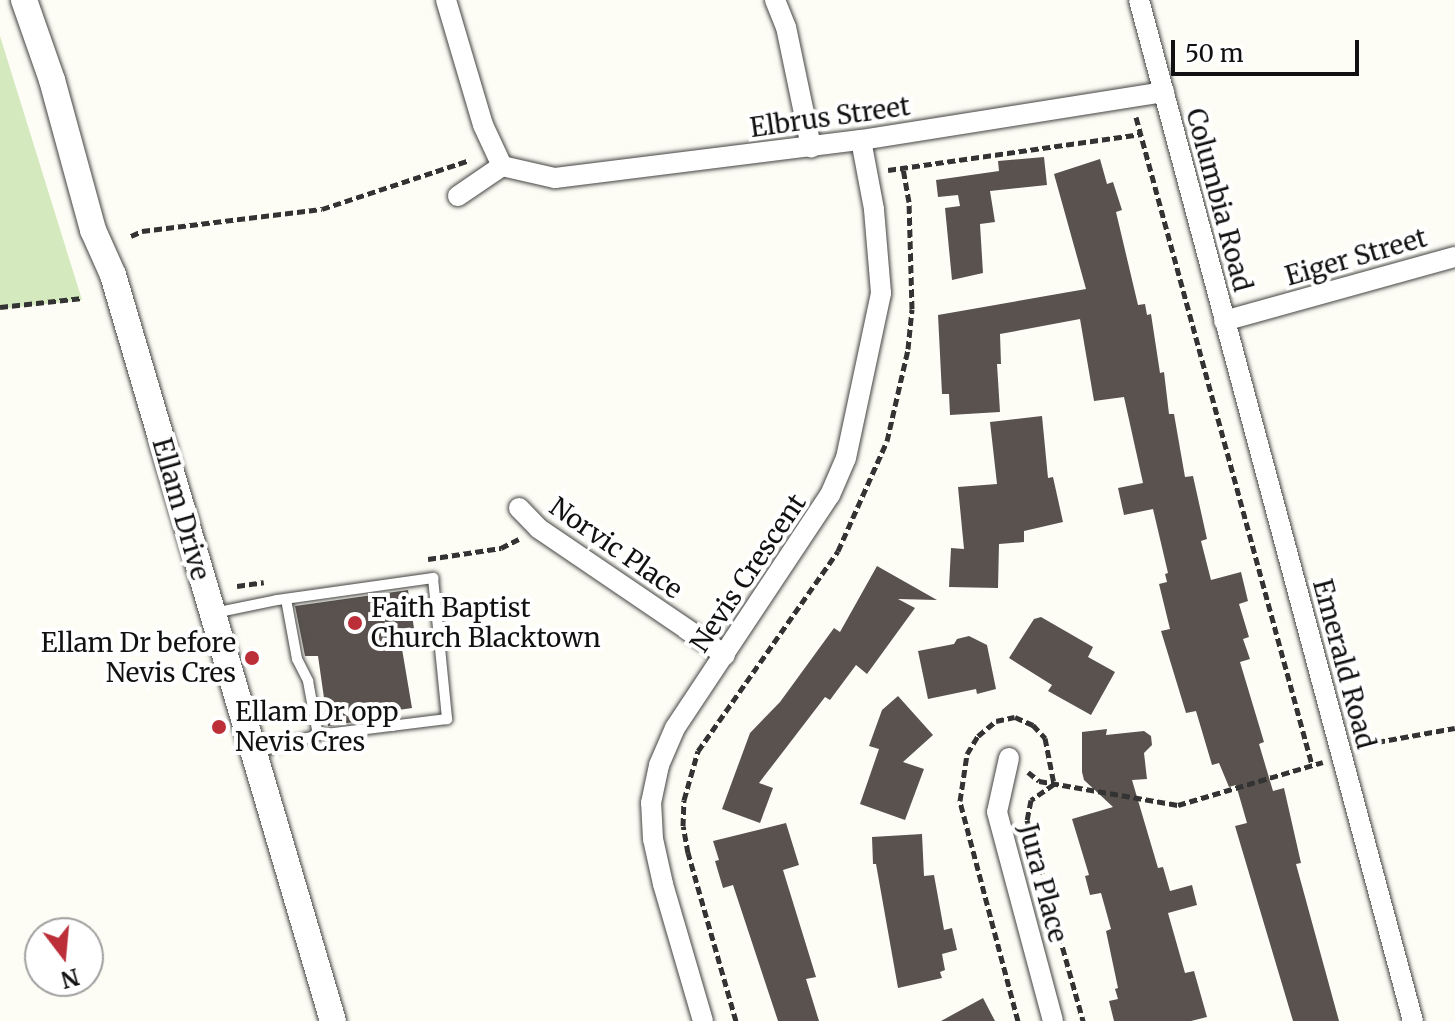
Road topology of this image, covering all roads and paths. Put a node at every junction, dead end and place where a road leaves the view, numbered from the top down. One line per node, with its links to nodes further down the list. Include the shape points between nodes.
1 (24, 0): 25 (street, Ellam Drive, via 93,230 113,275)
2 (446, 0): 10 (street, via 483,125)
3 (775, 0): 9 (street, via 786,27)
4 (1139, 0): 5 (street, Columbia Road)
5 (1164, 92): 6 (street, Elbrus Street); 18 (street, Columbia Road)
6 (1131, 97): 7 (path); 8 (street, Elbrus Street)
7 (1141, 134): 11 (path); 32 (path)
8 (861, 140): 9 (street, Elbrus Street); 12 (street, Nevis Crescent)
9 (811, 147): 10 (street, Elbrus Street, via 555,178)
10 (499, 158): 13 (street); 14 (path, via 322,209)
11 (903, 168): 12 (path); 35 (path, via 912,309 887,441 838,551 698,751 684,800 688,853)
12 (867, 173): 26 (street, Nevis Crescent, via 881,293 846,458 830,495)
13 (458, 196)
14 (131, 236)
15 (1455, 257): 18 (street, Eiger Street)
16 (83, 298): 17 (path)
17 (0, 307)
18 (1224, 321): 30 (street, Emerald Road)
19 (519, 508): 20 (street, Norvic Place)
20 (538, 528): 21 (path, via 501,548); 26 (street, Norvic Place)
21 (424, 560)
22 (268, 582): 23 (path)
23 (237, 586)
24 (286, 599): 25 (lane); 28 (lane); 28 (lane, via 433,578 447,719)
25 (212, 614): 29 (street, Ellam Drive)
26 (725, 655): 34 (street, Nevis Crescent, via 675,728 651,803 660,869)
27 (1455, 728): 30 (path, via 1377,742)
28 (318, 735): 29 (lane)
29 (253, 753): 33 (street, Ellam Drive)
30 (1342, 757): 32 (path); 37 (street, Emerald Road)
31 (1009, 758): 32 (path, via 1039,781 1178,805); 36 (street, Jura Place, via 997,812)
32 (1312, 765)
33 (333, 1021)
34 (703, 1021)
35 (736, 1021)
36 (1053, 1021)
37 (1413, 1021)

